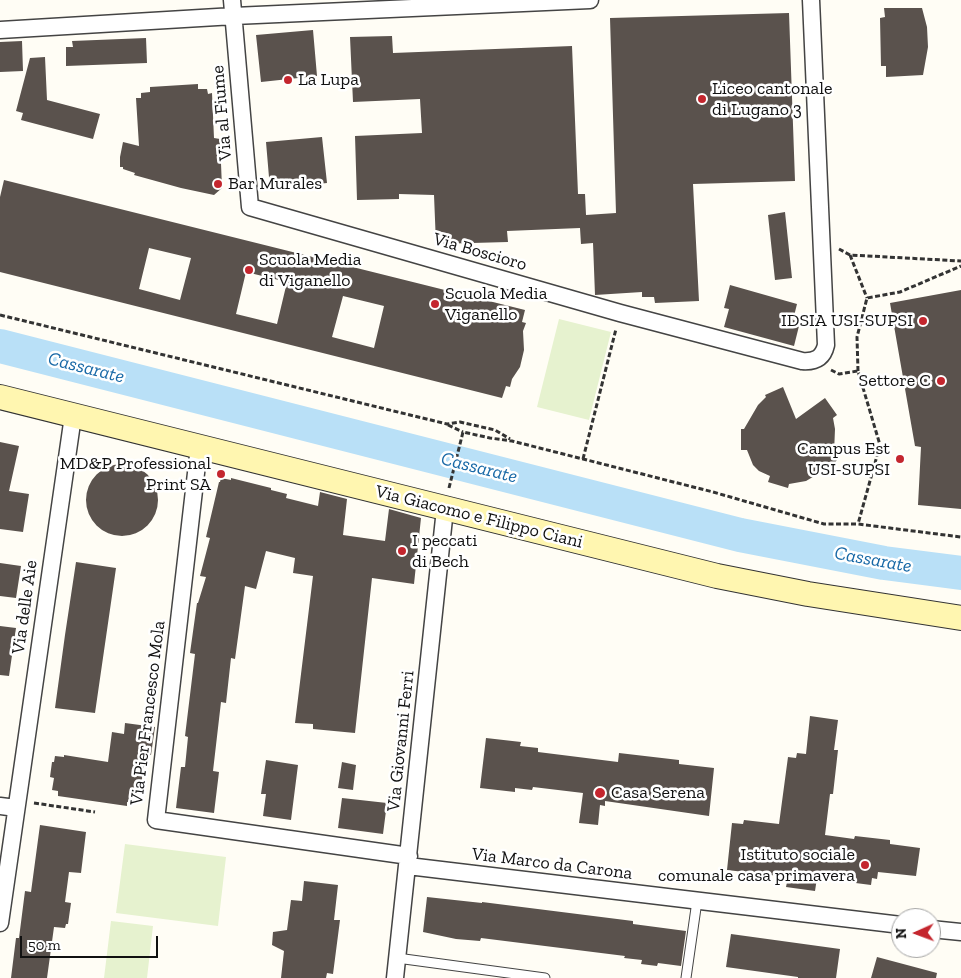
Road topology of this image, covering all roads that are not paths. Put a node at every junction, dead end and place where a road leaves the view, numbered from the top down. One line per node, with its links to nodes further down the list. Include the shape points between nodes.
1 (590, 0): 3 (street)
2 (811, 0): 5 (street, Via Boscioro, via 826,345 816,360 802,361 620,314)
3 (233, 8): 4 (street); 5 (street, Via al Fiume)
4 (0, 30)
5 (250, 207)
6 (0, 398): 7 (main road, Via Giacomo e Filippo Ciani)
7 (73, 416): 8 (main road, Via Giacomo e Filippo Ciani); 11 (street, Via delle Aie)
8 (199, 447): 9 (main road, Via Giacomo e Filippo Ciani); 12 (street, Via Pier Francesco Mola, via 156,820)
9 (447, 499): 10 (main road, Via Giacomo e Filippo Ciani, via 766,586); 12 (street, Via Giovanni Ferri)
10 (961, 618)
11 (11, 805): 14 (street, Via delle Aie)
12 (408, 861): 13 (street, Via Marco da Carona); 18 (street, Via Giovanni Ferri)
13 (697, 902): 15 (street, Via Marco da Carona); 21 (lane)
14 (0, 923)
15 (891, 924)
16 (941, 930): 17 (street)
17 (961, 932)
18 (397, 958): 19 (street, Via Giovanni Ferri); 20 (lane)
19 (394, 978)
20 (545, 978)
21 (686, 978)

